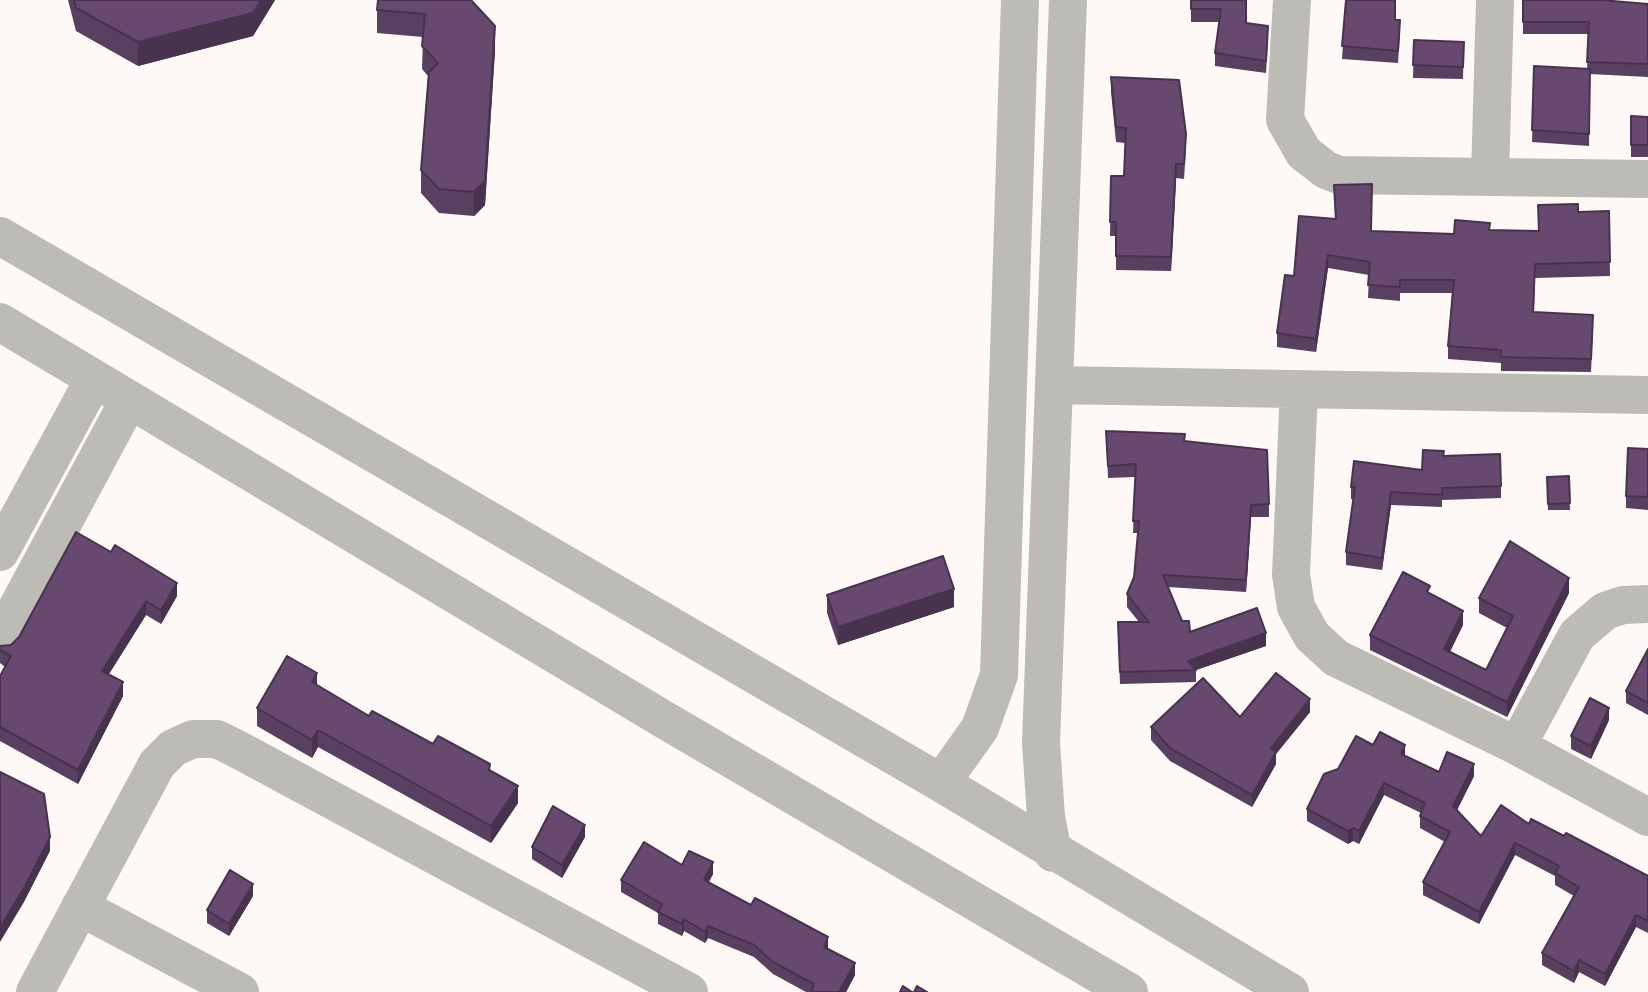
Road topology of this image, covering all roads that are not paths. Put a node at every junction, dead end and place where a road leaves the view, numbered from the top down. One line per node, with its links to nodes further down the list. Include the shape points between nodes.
1 (1020, 0): 14 (street)
2 (1068, 0): 10 (street)
3 (1292, 0): 5 (street, via 1286,120 1309,158 1339,175)
4 (1494, 0): 5 (street)
5 (1490, 177): 6 (street)
6 (1648, 179)
7 (0, 236): 20 (street)
8 (0, 323): 9 (street)
9 (94, 379): 13 (street); 16 (street)
10 (1055, 386): 11 (street); 15 (street)
11 (1299, 388): 12 (street); 19 (street, via 1291,575 1303,622 1336,657)
12 (1648, 395)
13 (129, 400): 18 (street); 27 (street)
14 (1006, 482): 15 (street); 20 (street, via 999,675 980,728)
15 (1051, 483): 22 (street, via 1041,743)
16 (0, 551)
17 (1648, 604): 19 (street, via 1605,611 1577,635)
18 (0, 640)
19 (1517, 746): 21 (street)
20 (941, 783): 22 (street)
21 (1648, 817)
22 (1053, 853): 28 (street)
23 (80, 907): 24 (street); 25 (street); 26 (street, via 157,764 173,748 193,739 217,739)
24 (35, 992)
25 (240, 992)
26 (689, 992)
27 (1129, 992)
28 (1290, 992)

